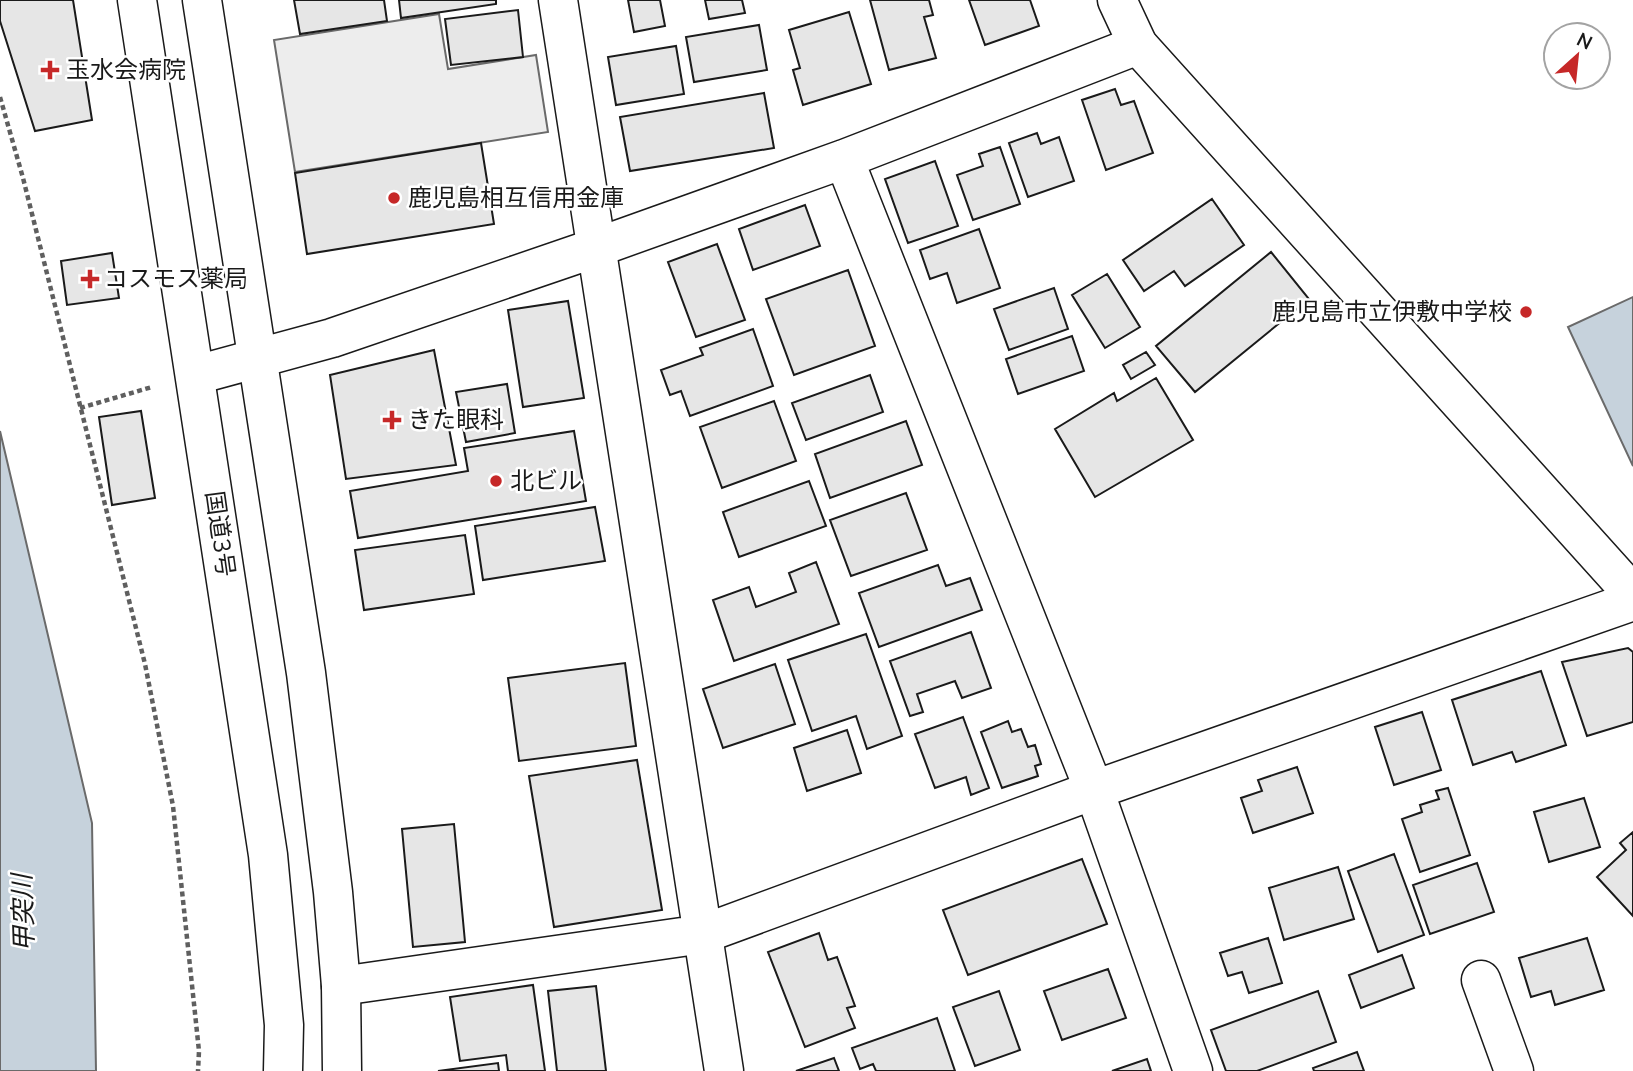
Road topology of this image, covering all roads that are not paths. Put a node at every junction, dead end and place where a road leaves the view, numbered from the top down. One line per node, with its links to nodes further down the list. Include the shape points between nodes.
1 (137, 0): 9 (main road, 国道3号)
2 (202, 0): 8 (main road)
3 (558, 0): 7 (main road)
4 (1117, 0): 5 (main road)
5 (1138, 46): 6 (main road); 10 (main road)
6 (844, 159): 7 (main road); 12 (main road)
7 (597, 247): 8 (main road); 13 (main road)
8 (256, 360): 9 (main road); 15 (main road, via 306,673)
9 (196, 375): 16 (main road, 国道3号, via 268,855 284,1025)
10 (1633, 594)
11 (1633, 601): 12 (main road)
12 (1094, 790): 13 (main road); 19 (main road)
13 (703, 934): 15 (main road); 18 (main road)
14 (1481, 980): 20 (main road)
15 (341, 986): 17 (main road)
16 (283, 1071)
17 (342, 1071)
18 (724, 1071)
19 (1193, 1071)
20 (1514, 1071)

